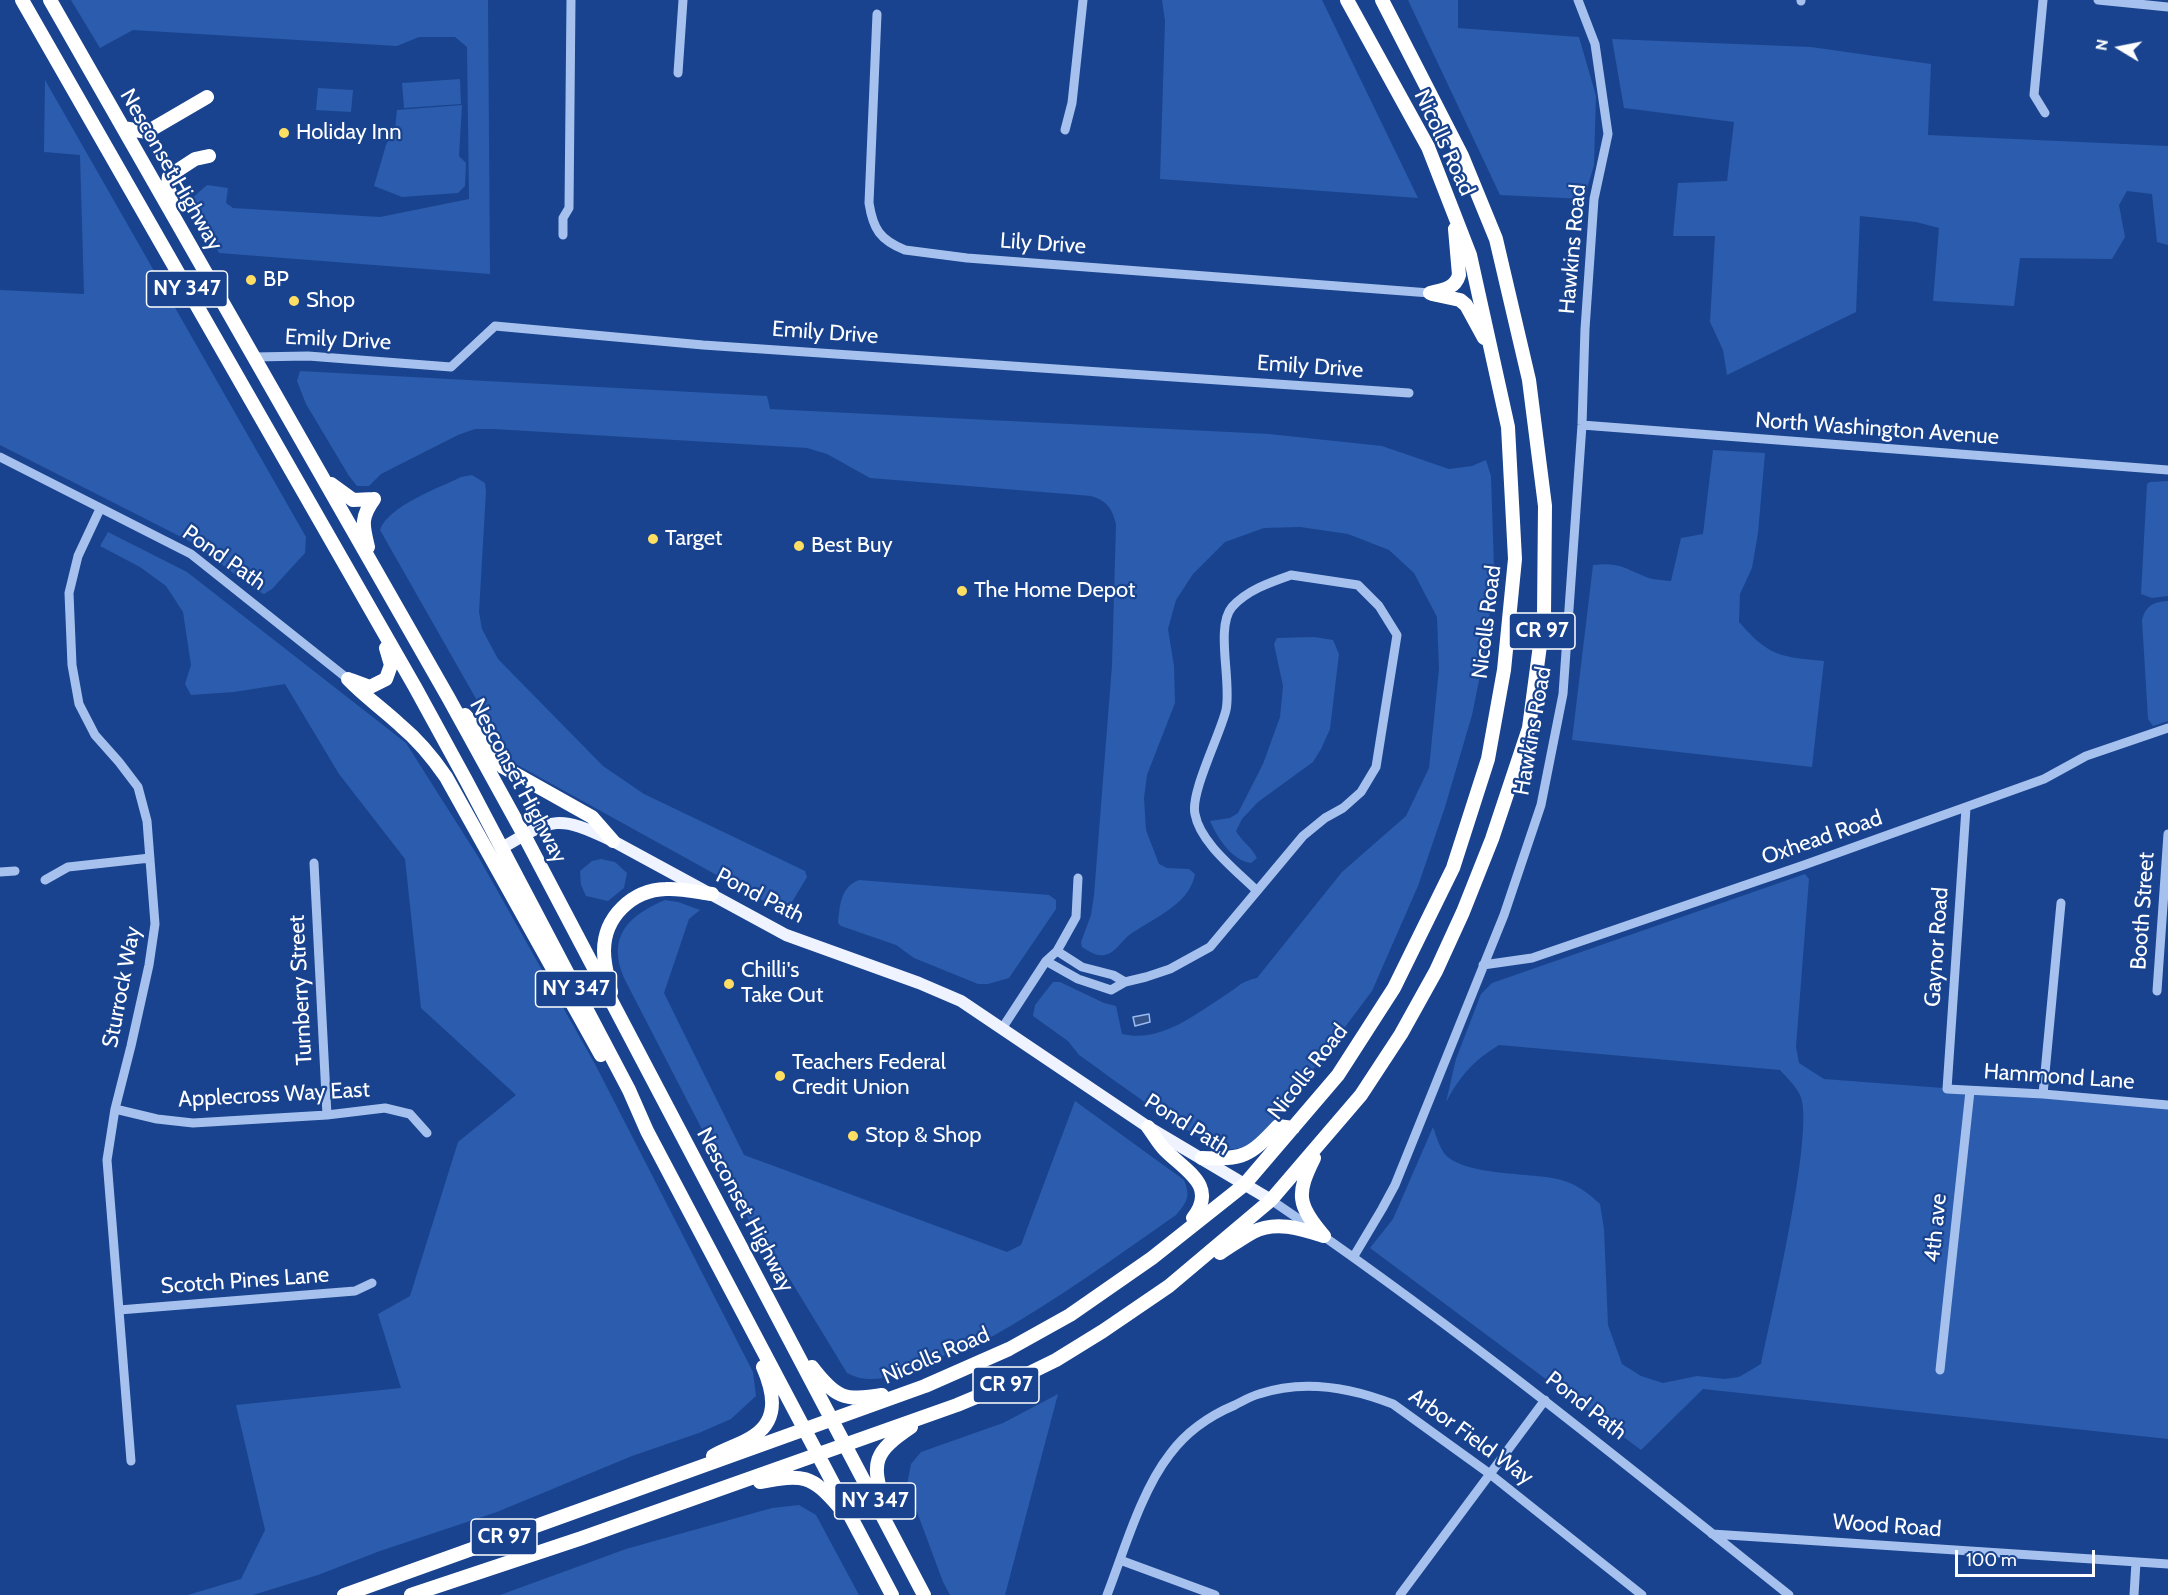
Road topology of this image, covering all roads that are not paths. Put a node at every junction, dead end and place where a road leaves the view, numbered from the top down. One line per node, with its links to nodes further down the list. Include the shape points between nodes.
1 (22, 0): 32 (highway, Nesconset Highway / NY 347)
2 (50, 0): 16 (highway, Nesconset Highway / NY 347)
3 (571, 0): 21 (street, via 569,208 563,218)
4 (683, 0): 13 (street)
5 (1083, 0): 17 (street, via 1072,103)
6 (1347, 0): 19 (highway, Nicolls Road / CR 97, via 1428,147)
7 (1382, 0): 69 (highway, Nicolls Road / CR 97, via 1462,156 1496,238 1534,414 1545,506 1544,615 1529,728 1463,912 1401,1034 1361,1095)
8 (1578, 0): 26 (street, Hawkins Road, via 1595,44 1608,134 1594,199)
9 (2043, 0): 15 (street, via 2034,95)
10 (2098, 0): 11 (street)
11 (2168, 7)
12 (877, 14): 22 (street, Lily Drive, via 869,203 877,232 896,247 966,258)
13 (678, 73)
14 (207, 97): 16 (highway, via 147,132)
15 (2045, 113)
16 (123, 128): 20 (highway, Nesconset Highway / NY 347)
17 (1065, 130)
18 (209, 156): 20 (highway, via 195,159 169,176 168,186)
19 (1454, 214): 22 (highway, via 1459,275 1448,288); 23 (highway, Nicolls Road / CR 97, via 1470,255)
20 (181, 228): 24 (highway, Nesconset Highway / NY 347)
21 (563, 235)
22 (1430, 293): 23 (highway, via 1466,305)
23 (1491, 352): 66 (highway, Nicolls Road / CR 97, via 1508,428 1515,559 1504,670 1488,759 1453,868 1394,988 1338,1076)
24 (254, 357): 25 (street, Emily Drive, via 309,356 451,367 495,326 703,345); 29 (highway, Nesconset Highway / NY 347)
25 (1409, 393)
26 (1582, 425): 28 (street, North Washington Avenue); 52 (street, Hawkins Road, via 1563,694 1541,805)
27 (0, 457): 30 (street, Pond Path)
28 (2168, 470)
29 (324, 478): 31 (highway, Nesconset Highway / NY 347); 31 (highway, via 350,498 374,499 363,519)
30 (100, 509): 33 (street, Pond Path, via 191,554); 41 (street, Sturrock Way, via 78,556 69,593 72,665 79,704 95,735 138,787 147,821)
31 (372, 563): 34 (highway, Nesconset Highway / NY 347)
32 (376, 621): 33 (highway, via 390,660 389,675 370,687); 40 (highway, Nesconset Highway / NY 347)
33 (348, 679): 67 (highway, via 410,735 446,777 620,1090)
34 (448, 697): 38 (highway, Nesconset Highway / NY 347); 39 (highway, via 477,729 499,764 592,817)
35 (2168, 728): 36 (street, Oxhead Road, via 2086,756 2044,779)
36 (1966, 808): 52 (street, Oxhead Road, via 1532,958); 59 (street, Gaynor Road)
37 (2168, 834): 56 (street, Booth Street)
38 (524, 835): 39 (main road, Pond Path, via 560,822); 40 (main road, Pond Path); 57 (highway, Nesconset Highway / NY 347)
39 (614, 841): 48 (main road, Pond Path)
40 (502, 848): 67 (highway, Nesconset Highway / NY 347)
41 (150, 858): 46 (street, via 68,867); 63 (street, Sturrock Way, via 155,924)
42 (314, 863): 64 (street, Turnberry Street)
43 (15, 871): 44 (street)
44 (0, 872)
45 (1078, 878): 50 (street, via 1076,917)
46 (45, 880)
47 (1257, 891): 47 (street, via 1302,836 1361,792 1376,767 1397,635 1379,606 1358,585 1292,575 1260,586 1231,608 1224,628 1226,710 1194,813 1212,846); 54 (street, via 1210,947 1170,969)
48 (712, 894): 57 (highway, via 657,890 641,894 622,908 609,928 604,949); 58 (main road, Pond Path, via 786,935 948,994)
49 (2061, 903): 61 (street)
50 (1057, 951): 51 (street); 53 (street)
51 (1046, 961): 55 (street); 58 (street)
52 (1483, 965): 75 (street, Hawkins Road, via 1395,1185)
53 (1104, 973): 54 (street); 55 (street)
54 (1125, 982): 55 (street, via 1111,990)
55 (1101, 987)
56 (2157, 991)
57 (616, 1011): 80 (highway, Nesconset Highway / NY 347)
58 (1002, 1028): 65 (main road, Pond Path)
59 (1947, 1089): 60 (street, Hammond Lane)
60 (1970, 1091): 61 (street, Hammond Lane); 81 (street, 4th ave)
61 (2043, 1094): 62 (street, Hammond Lane)
62 (2168, 1105)
63 (115, 1109): 64 (street, Applecross Way East, via 193,1124); 79 (street, Sturrock Way, via 108,1160)
64 (327, 1115): 68 (street, Applecross Way East, via 385,1108 410,1114)
65 (1149, 1127): 70 (main road, Pond Path); 74 (highway, via 1164,1150 1188,1169 1203,1196 1201,1208)
66 (1293, 1128): 70 (highway, via 1278,1126 1240,1157); 71 (highway, Nicolls Road / CR 97)
67 (647, 1131): 78 (highway, Nesconset Highway / NY 347)
68 (427, 1133)
69 (1323, 1139): 72 (highway, Nicolls Road / CR 97); 73 (highway, via 1301,1189 1306,1212)
70 (1202, 1158): 71 (main road, Pond Path)
71 (1244, 1185): 72 (main road, Pond Path); 74 (highway, Nicolls Road / CR 97)
72 (1271, 1200): 73 (street, Pond Path); 76 (highway, Nicolls Road / CR 97)
73 (1324, 1236): 75 (street, Pond Path); 76 (highway, via 1290,1226 1255,1231)
74 (1171, 1243): 82 (highway, Nicolls Road / CR 97, via 1050,1326)
75 (1354, 1256): 83 (street, Pond Path)
76 (1192, 1268): 84 (highway, Nicolls Road / CR 97, via 1133,1312 1056,1360 996,1389)
77 (372, 1283): 79 (street, Scotch Pines Lane, via 356,1291)
78 (733, 1293): 86 (highway, Nesconset Highway / NY 347); 90 (highway, via 769,1382 771,1413 755,1435)
79 (119, 1310): 89 (street, Sturrock Way)
80 (791, 1340): 82 (highway, via 826,1385 845,1398 862,1399); 85 (highway, Nesconset Highway / NY 347)
81 (1940, 1370)
82 (925, 1386): 85 (highway, Nicolls Road / CR 97)
83 (1545, 1400): 91 (street); 94 (street, Pond Path)
84 (927, 1415): 87 (highway, Nicolls Road / CR 97); 95 (highway, via 888,1443 877,1464 877,1483)
85 (833, 1419): 86 (highway, Nicolls Road / CR 97); 87 (highway, Nesconset Highway / NY 347)
86 (805, 1430): 88 (highway, Nesconset Highway / NY 347); 90 (highway, Nicolls Road / CR 97)
87 (846, 1445): 88 (highway, Nicolls Road / CR 97); 95 (highway, Nesconset Highway / NY 347)
88 (818, 1455): 92 (highway, Nicolls Road / CR 97); 93 (highway, Nesconset Highway / NY 347)
89 (131, 1461)
90 (684, 1473): 99 (highway, Nicolls Road / CR 97)
91 (1490, 1474): 96 (street, Arbor Field Way, via 1394,1404 1375,1397 1309,1387 1259,1394 1202,1421 1171,1453 1148,1491); 105 (street); 106 (street, Arbor Field Way)
92 (717, 1491): 93 (highway, via 787,1477 805,1479 825,1490); 100 (highway, Nicolls Road / CR 97)
93 (858, 1531): 101 (highway, Nesconset Highway / NY 347)
94 (1712, 1534): 97 (street, Wood Road); 107 (street, Pond Path)
95 (905, 1558): 102 (highway, Nesconset Highway / NY 347)
96 (1120, 1560): 103 (street, Arbor Field Way); 104 (street)
97 (2136, 1562): 98 (street, Wood Road); 108 (street)
98 (2168, 1564)
99 (344, 1595)
100 (411, 1595)
101 (892, 1595)
102 (924, 1595)
103 (1107, 1595)
104 (1215, 1595)
105 (1400, 1595)
106 (1642, 1595)
107 (1790, 1595)
108 (2134, 1595)

